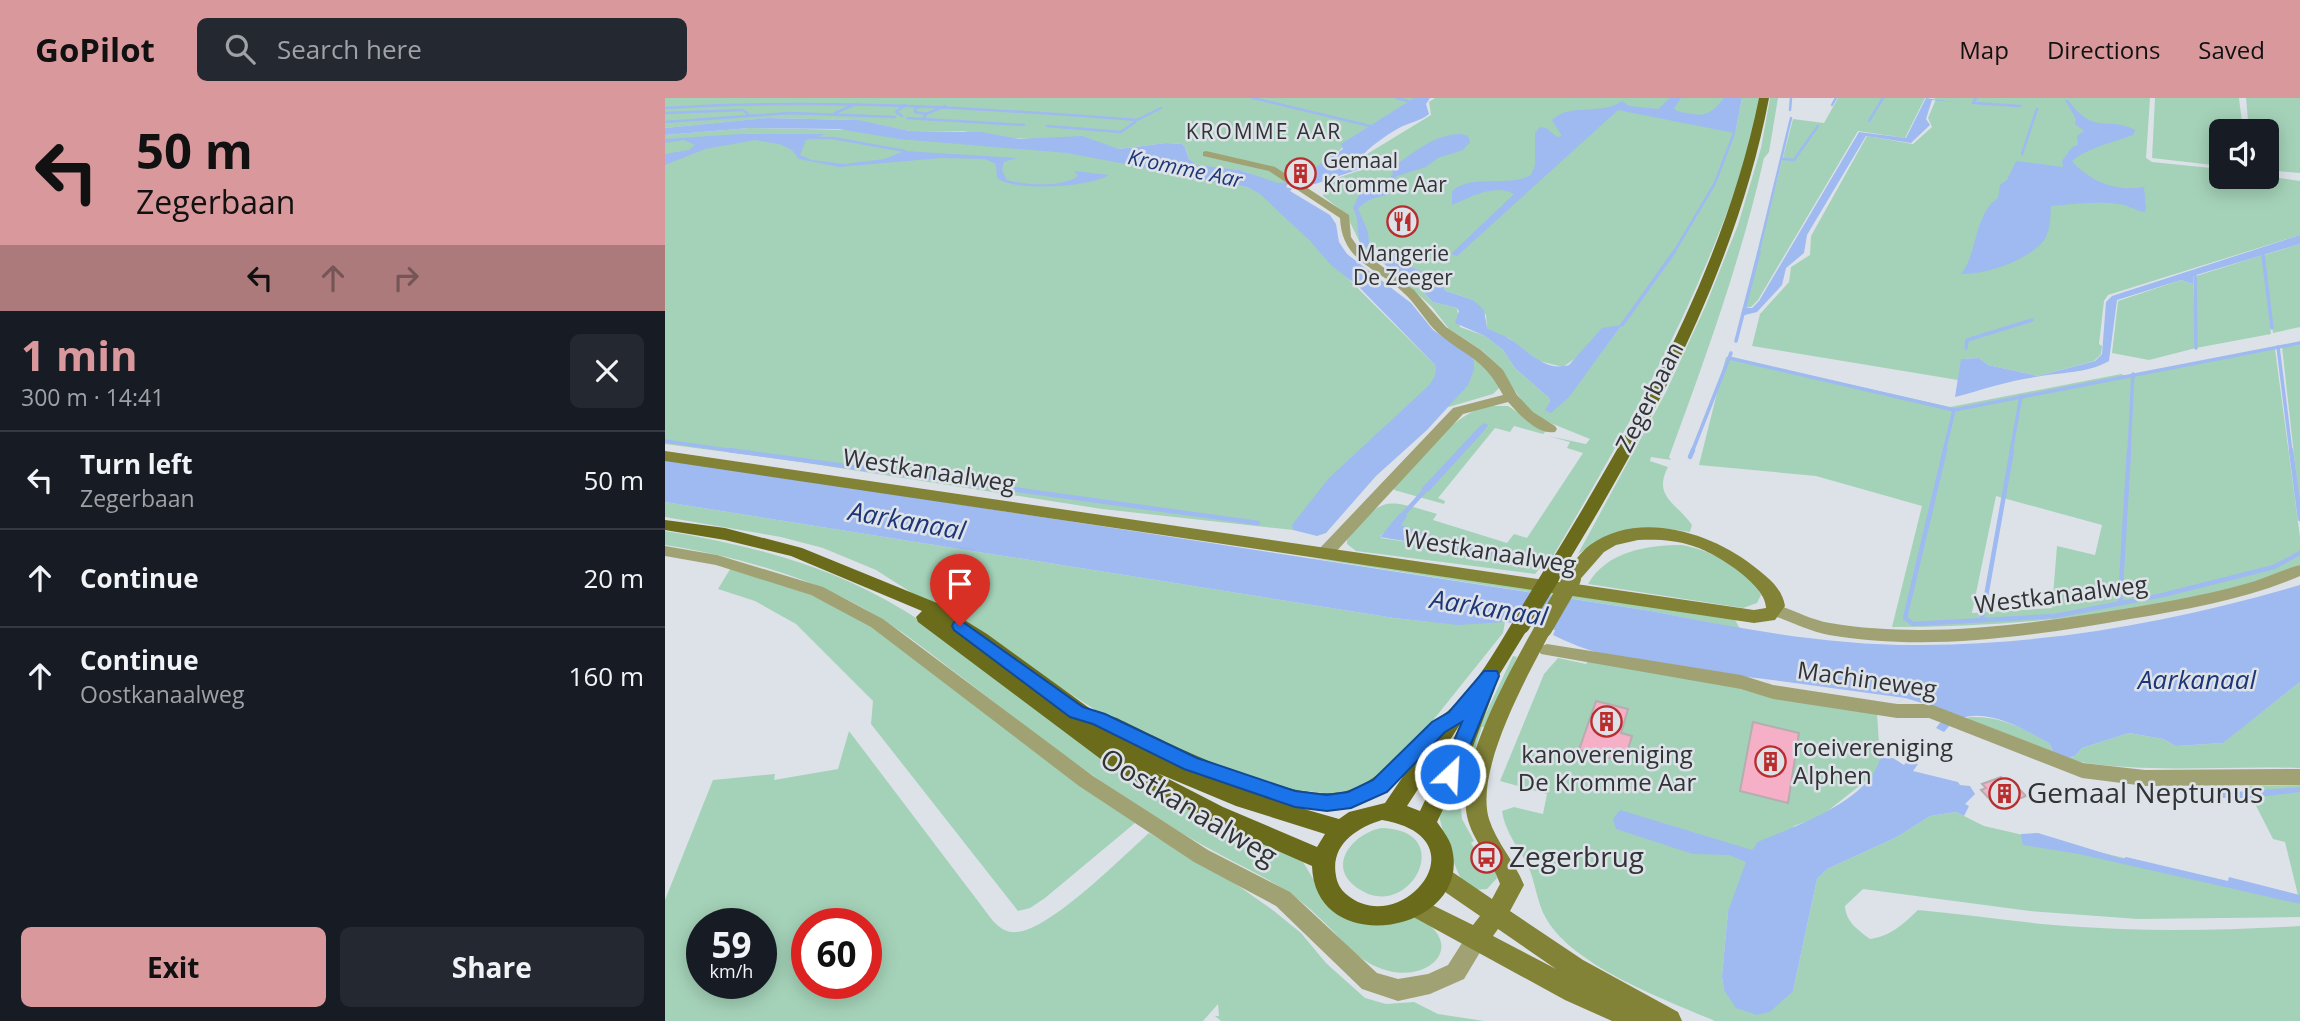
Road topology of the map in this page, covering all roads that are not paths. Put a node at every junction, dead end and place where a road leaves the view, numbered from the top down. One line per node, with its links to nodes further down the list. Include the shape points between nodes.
1 (1764, 98): 13 (main road, Zegerbaan, bridge, via 1732,219 1700,296 1631,438)
2 (1206, 154): 3 (street, via 1282,174 1345,217 1346,237 1356,252 1410,292 1442,330 1499,373)
3 (1510, 397): 4 (street); 8 (street, via 1458,411)
4 (1550, 429)
5 (665, 456): 8 (street, Westkanaalweg)
6 (665, 525): 10 (main road, Oostkanaalweg, via 768,544)
7 (665, 551): 24 (street, Oostkanaalweg, via 717,560 817,591 877,623 1086,781 1201,856 1283,900 1370,982 1406,990 1436,981 1456,972)
8 (1326, 552): 11 (street, Westkanaalweg, via 1763,618)
9 (2300, 570): 11 (street, Westkanaalweg, via 2271,583 2203,600 2018,629 1870,633 1829,629)
10 (885, 589): 14 (main road, Oostkanaalweg, via 960,626); 20 (main road, Oostkanaalweg, via 1144,777 1233,823)
11 (1775, 610): 23 (street, bridge, via 1772,592 1741,565 1697,541 1666,534 1622,538 1587,557 1542,629 1496,725 1475,786 1478,818 1512,885)
12 (1547, 650): 16 (street, Machineweg, via 1951,719 2082,771 2155,778)
13 (1490, 676): 15 (main road, Zegerbaan); 18 (main road, Zegerbaan, via 1462,749)
14 (1077, 712): 15 (main road, via 1191,764 1295,799 1327,803 1351,800 1380,786); 19 (main road, Oostkanaalweg, via 1125,745 1184,776)
15 (1455, 717): 17 (main road, Zegerbaan)
16 (2300, 777)
17 (1391, 811): 18 (main road); 19 (main road, via 1363,815)
18 (1425, 824): 21 (main road, via 1442,848)
19 (1340, 830): 20 (main road)
20 (1323, 860): 22 (main road, via 1330,891 1349,908 1376,916)
21 (1440, 876): 22 (main road, via 1430,893); 23 (street)
22 (1414, 906): 24 (street)
23 (1495, 915): 24 (street, Oostkanaalweg); 26 (street, via 1574,968)
24 (1477, 939): 25 (street, via 1574,992)
25 (1640, 1021)
26 (1669, 1021)

